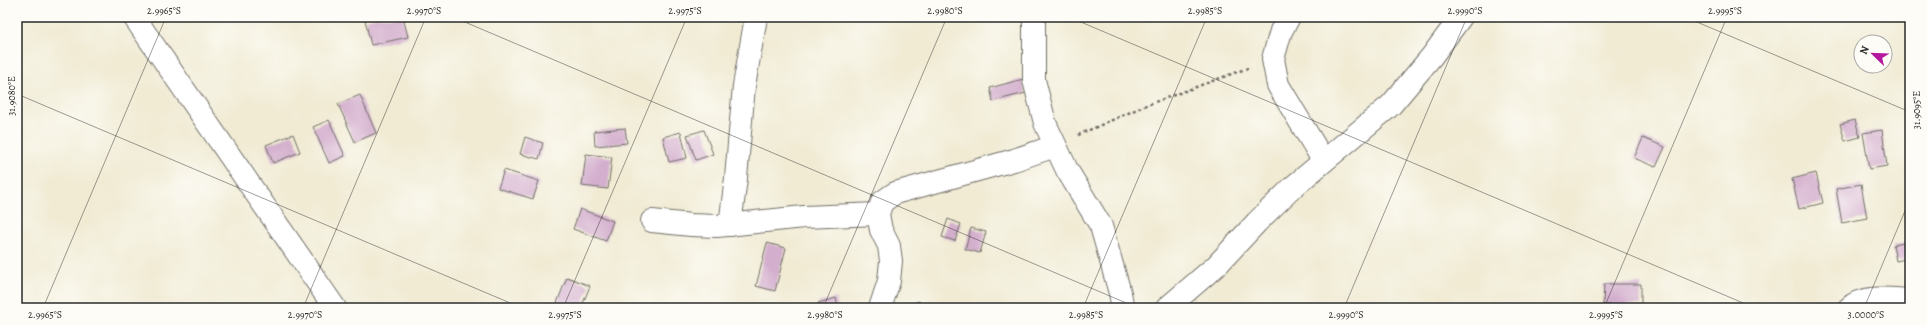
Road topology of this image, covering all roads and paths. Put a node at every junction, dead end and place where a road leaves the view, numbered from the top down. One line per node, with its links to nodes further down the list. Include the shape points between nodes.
1 (134, 17): 13 (street)
2 (756, 17): 11 (street, via 744,86)
3 (1034, 17): 7 (street, via 1034,80 1044,123)
4 (1289, 17): 6 (street, via 1281,31)
5 (1461, 17): 8 (street, via 1391,105)
6 (1273, 59): 7 (path, via 1144,106); 8 (street, via 1278,85)
7 (1055, 146): 9 (street, via 895,193 882,202); 15 (street, via 1101,226)
8 (1323, 160): 16 (street, via 1257,222 1217,265)
9 (878, 214): 11 (street, via 804,217); 14 (street, via 881,230 889,246 891,262 889,282)
10 (652, 221): 11 (street)
11 (730, 225)
12 (1910, 300): 17 (street, via 1870,299 1854,303)
13 (335, 308)
14 (880, 308)
15 (1123, 308)
16 (1167, 308)
17 (1849, 308)

